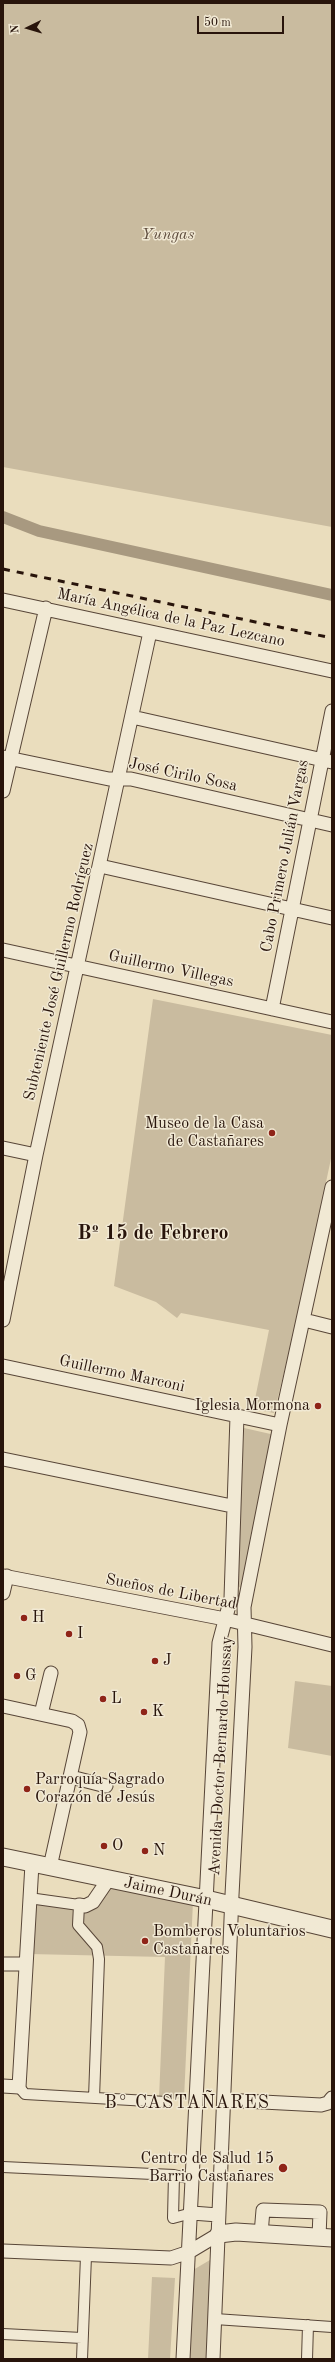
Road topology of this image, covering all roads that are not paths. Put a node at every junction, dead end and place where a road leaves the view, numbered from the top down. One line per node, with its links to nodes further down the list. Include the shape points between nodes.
1 (3, 600): 2 (street, María Angélica de la Paz Lezcano)
2 (46, 608): 3 (street, María Angélica de la Paz Lezcano); 7 (street)
3 (150, 632): 4 (street, María Angélica de la Paz Lezcano); 6 (street, Subteniente José Guillermo Rodríguez)
4 (332, 671)
5 (332, 711): 8 (street, Cabo Primero Julián Vargas)
6 (132, 717): 8 (street); 9 (street, Subteniente José Guillermo Rodríguez)
7 (6, 758): 9 (street, José Cirilo Sosa); 10 (street)
8 (327, 761): 11 (street, Cabo Primero Julián Vargas)
9 (119, 779): 11 (street, José Cirilo Sosa, via 131,779); 13 (street, Subteniente José Guillermo Rodríguez)
10 (3, 791)
11 (310, 821): 12 (street, José Cirilo Sosa); 14 (street, Cabo Primero Julián Vargas)
12 (332, 825)
13 (100, 866): 14 (street); 17 (street, Subteniente José Guillermo Rodríguez)
14 (291, 910): 15 (street); 18 (street, Cabo Primero Julián Vargas)
15 (332, 918)
16 (3, 950): 17 (street, Guillermo Villegas)
17 (77, 966): 18 (street, Guillermo Villegas); 21 (street, Subteniente José Guillermo Rodríguez)
18 (272, 1009): 19 (street, Guillermo Villegas)
19 (332, 1022)
20 (3, 1148): 21 (street)
21 (36, 1155): 23 (street, Subteniente José Guillermo Rodríguez)
22 (332, 1187): 24 (street, Avenida Doctor Bernardo Houssay)
23 (3, 1320)
24 (304, 1320): 25 (street); 28 (street, Avenida Doctor Bernardo Houssay)
25 (332, 1327)
26 (3, 1366): 27 (street, Guillermo Marconi)
27 (237, 1416): 28 (street, Guillermo Marconi); 30 (street, Avenida Doctor Bernardo Houssay)
28 (280, 1425): 34 (street, Avenida Doctor Bernardo Houssay, via 244,1607)
29 (3, 1459): 30 (street)
30 (232, 1506): 33 (street, Avenida Doctor Bernardo Houssay, via 231,1598)
31 (5, 1576): 32 (street); 33 (street, Sueños de Libertad)
32 (3, 1593)
33 (225, 1619): 34 (street, Sueños de Libertad); 46 (street, Avenida Doctor Bernardo Houssay, via 219,1643)
34 (244, 1624): 35 (street, Sueños de Libertad); 48 (street, Avenida Doctor Bernardo Houssay, via 245,1646)
35 (332, 1645)
36 (51, 1673): 38 (street)
37 (3, 1706): 38 (street)
38 (41, 1714): 39 (street, via 78,1725 80,1732)
39 (71, 1777): 40 (street); 43 (street)
40 (106, 1786)
41 (3, 1847): 43 (street, Jaime Durán)
42 (3, 1857): 44 (street, Jaime Durán)
43 (51, 1862): 44 (street, Jaime Durán); 45 (street, Jaime Durán); 46 (street, Jaime Durán)
44 (32, 1864): 47 (street)
45 (108, 1880): 46 (street, Jaime Durán); 49 (street, via 93,1902 85,1906)
46 (206, 1894): 48 (street, Jaime Durán); 62 (street, Avenida Doctor Bernardo Houssay)
47 (29, 1898): 49 (street); 53 (street)
48 (231, 1901): 50 (street, Jaime Durán); 51 (street, Jaime Durán); 58 (street, Avenida Doctor Bernardo Houssay)
49 (79, 1905): 56 (street, via 78,1925 97,1947 99,1956)
50 (332, 1917)
51 (332, 1929)
52 (3, 1964): 53 (street)
53 (26, 1964): 55 (street)
54 (3, 2086): 55 (street)
55 (19, 2087): 56 (street, via 25,2094)
56 (94, 2098): 59 (street)
57 (332, 2098): 58 (street, via 328,2103 321,2105)
58 (224, 2100): 64 (street, Avenida Doctor Bernardo Houssay)
59 (166, 2102)
60 (3, 2167): 61 (street)
61 (174, 2175): 62 (street); 63 (street, via 173,2218)
62 (192, 2179): 63 (street, Avenida Doctor Bernardo Houssay)
63 (192, 2214): 64 (street); 69 (street, Avenida Doctor Bernardo Houssay)
64 (218, 2215): 65 (street, Avenida Doctor Bernardo Houssay)
65 (218, 2234): 66 (street); 69 (street); 71 (street, Avenida Doctor Bernardo Houssay)
66 (261, 2234): 67 (street); 67 (street, via 263,2210 320,2212)
67 (326, 2238)
68 (3, 2251): 70 (street)
69 (189, 2252): 70 (street, via 171,2258); 77 (street, Avenida Doctor Bernardo Houssay)
70 (86, 2256): 75 (street)
71 (215, 2319): 72 (street); 78 (street, Avenida Doctor Bernardo Houssay)
72 (308, 2326): 73 (street); 79 (street)
73 (332, 2327)
74 (3, 2334): 75 (street)
75 (82, 2338): 76 (street)
76 (82, 2359)
77 (183, 2359)
78 (213, 2359)
79 (307, 2359)

